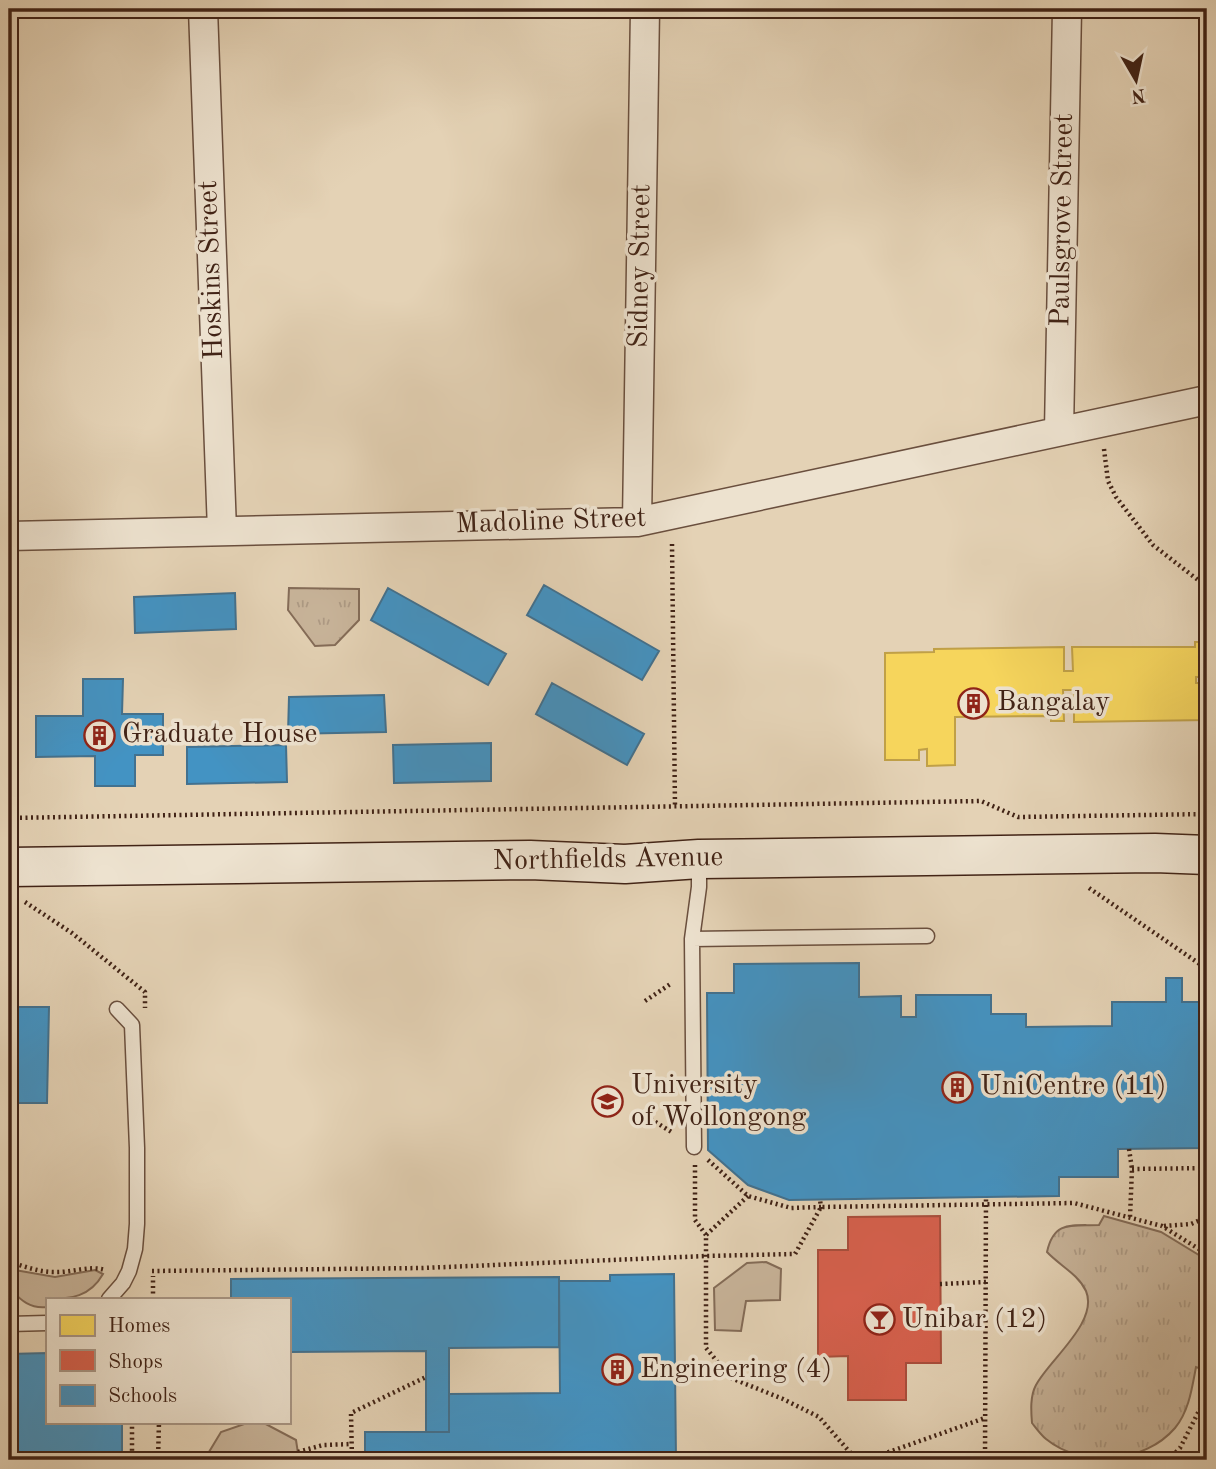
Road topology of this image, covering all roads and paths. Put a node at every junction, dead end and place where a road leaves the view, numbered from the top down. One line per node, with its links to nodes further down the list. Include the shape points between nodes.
1 (203, 9): 8 (street, Hoskins Street)
2 (645, 9): 7 (street, Sidney Street)
3 (1067, 9): 5 (street, Paulsgrove Street)
4 (1207, 400): 5 (street, Madoline Street)
5 (1059, 431): 7 (street, Madoline Street)
6 (1104, 449): 11 (path, via 1108,481 1116,497 1153,545)
7 (637, 522): 8 (street, Madoline Street)
8 (222, 531): 9 (street, Madoline Street)
9 (9, 536)
10 (672, 539): 12 (path)
11 (1207, 587)
12 (675, 807): 13 (path, via 981,801 1018,817); 14 (path)
13 (1207, 814)
14 (9, 818)
15 (1207, 831): 16 (main road, Northfields Avenue, via 188,844)
16 (9, 842)
17 (1207, 855): 18 (main road, Northfields Avenue)
18 (699, 859): 19 (main road, Northfields Avenue); 22 (lane)
19 (9, 867)
20 (1088, 887): 23 (path)
21 (927, 936): 22 (lane)
22 (692, 939): 25 (lane)
23 (1207, 970)
24 (117, 1009): 40 (lane, via 132,1024 137,1224)
25 (694, 1147): 36 (path, via 695,1220)
26 (1129, 1149): 28 (path)
27 (1207, 1168): 28 (path)
28 (1132, 1169): 33 (path)
29 (986, 1197): 31 (path)
30 (820, 1200): 32 (path)
31 (986, 1203): 32 (path); 33 (path, via 1074,1203); 41 (path)
32 (821, 1207): 36 (path, via 791,1208 748,1196); 38 (path, via 795,1254)
33 (1130, 1217): 35 (path)
34 (1207, 1217): 35 (path, via 1191,1224)
35 (1162, 1226): 37 (path)
36 (706, 1235): 38 (path)
37 (1207, 1254)
38 (706, 1256): 40 (path, via 423,1268); 53 (path, via 706,1348 731,1378 819,1417)
39 (9, 1262): 40 (path, via 55,1272 95,1267)
40 (129, 1271): 43 (lane)
41 (986, 1282): 42 (path); 48 (path)
42 (940, 1283)
43 (110, 1298)
44 (46, 1323): 45 (lane)
45 (9, 1324)
46 (426, 1377): 51 (path, via 351,1413)
47 (1207, 1400): 58 (path, via 1180,1448)
48 (985, 1418): 53 (path, via 886,1453); 57 (path)
49 (132, 1424): 54 (path)
50 (159, 1424): 55 (path)
51 (352, 1444): 52 (path); 56 (path)
52 (298, 1452)
53 (853, 1459)
54 (132, 1460)
55 (158, 1460)
56 (352, 1460)
57 (985, 1460)
58 (1168, 1460)

